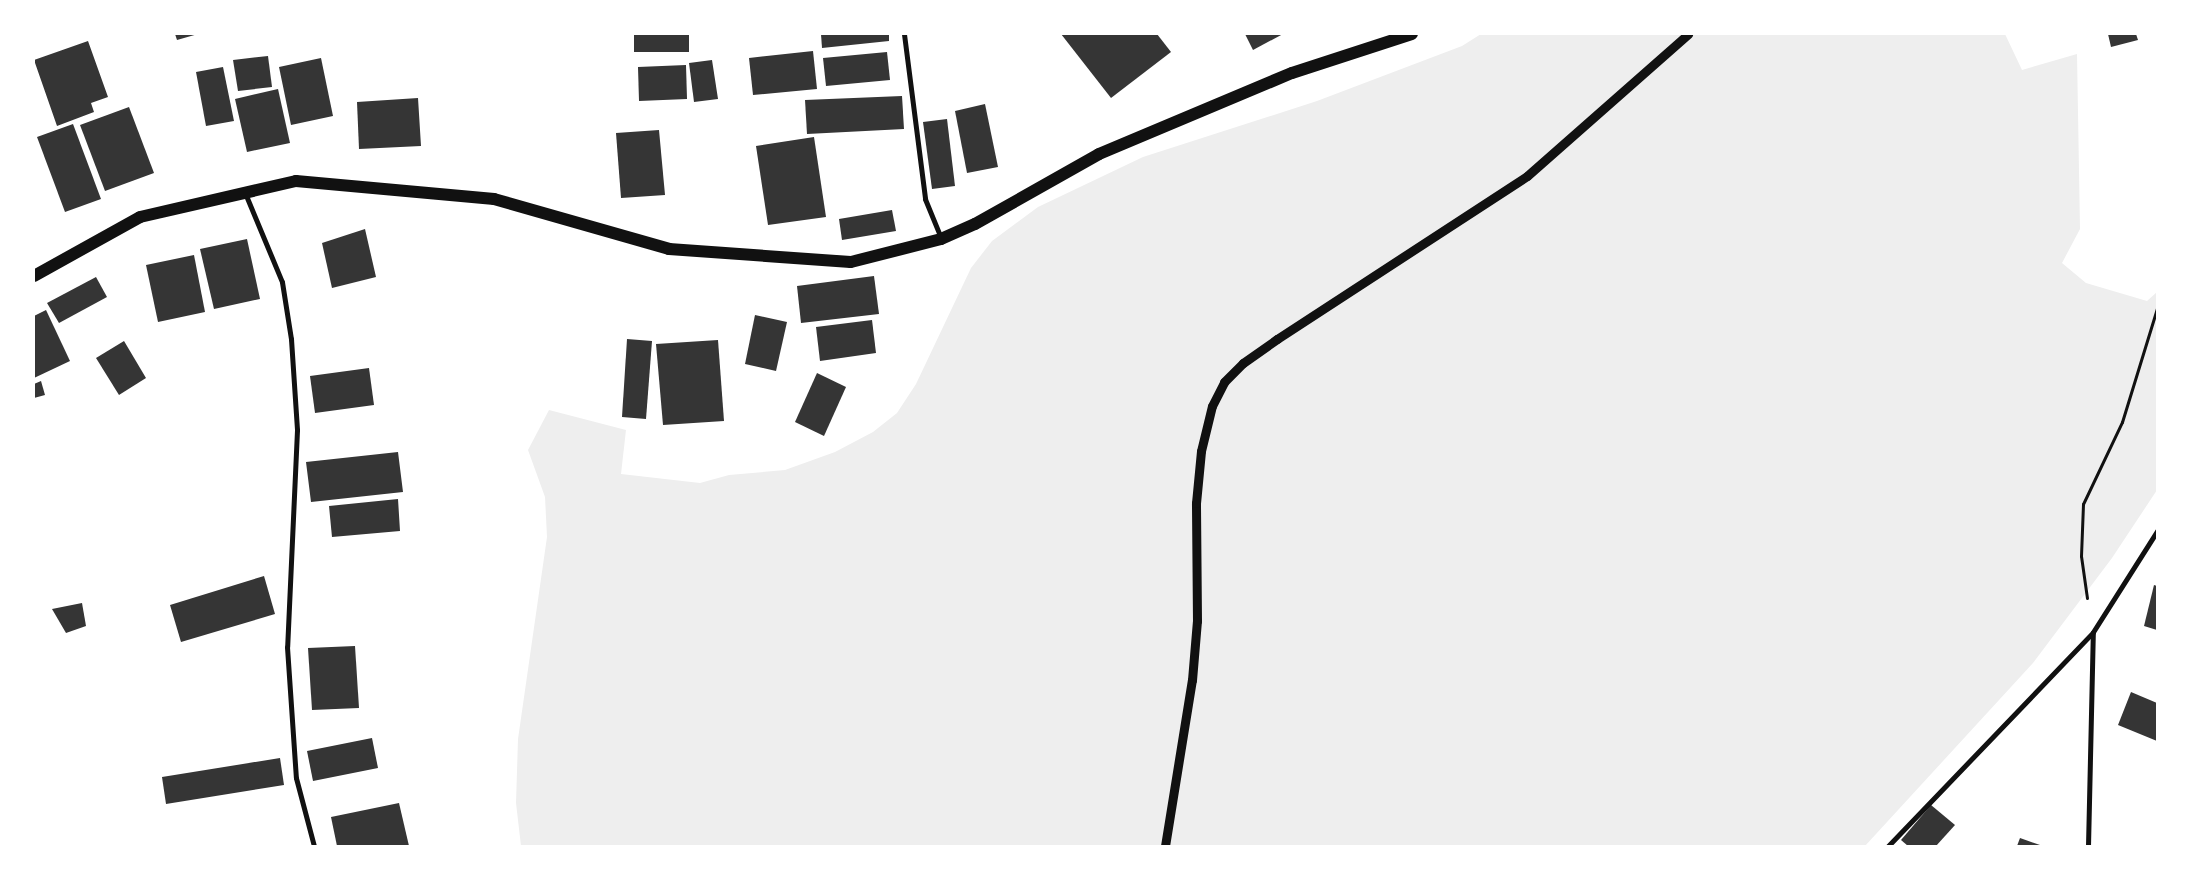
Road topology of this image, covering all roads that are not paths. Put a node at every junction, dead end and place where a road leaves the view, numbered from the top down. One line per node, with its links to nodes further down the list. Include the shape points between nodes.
1 (904, 34): 5 (street, via 925,199)
2 (1412, 34): 5 (main road, via 1292,73 1099,154 975,224)
3 (1688, 34): 10 (street, via 1527,176 1277,339 1243,363 1224,382 1212,406 1201,451 1196,503 1197,621 1192,680)
4 (245, 192): 5 (main road, via 296,181 494,199 669,249 852,262); 6 (main road, via 140,217); 9 (street, via 282,282 291,339 297,430 287,647 296,778)
5 (941, 239)
6 (34, 276)
7 (2157, 531): 8 (street)
8 (2093, 632): 11 (street); 12 (street)
9 (314, 846)
10 (1165, 846)
11 (1888, 846)
12 (2088, 846)

